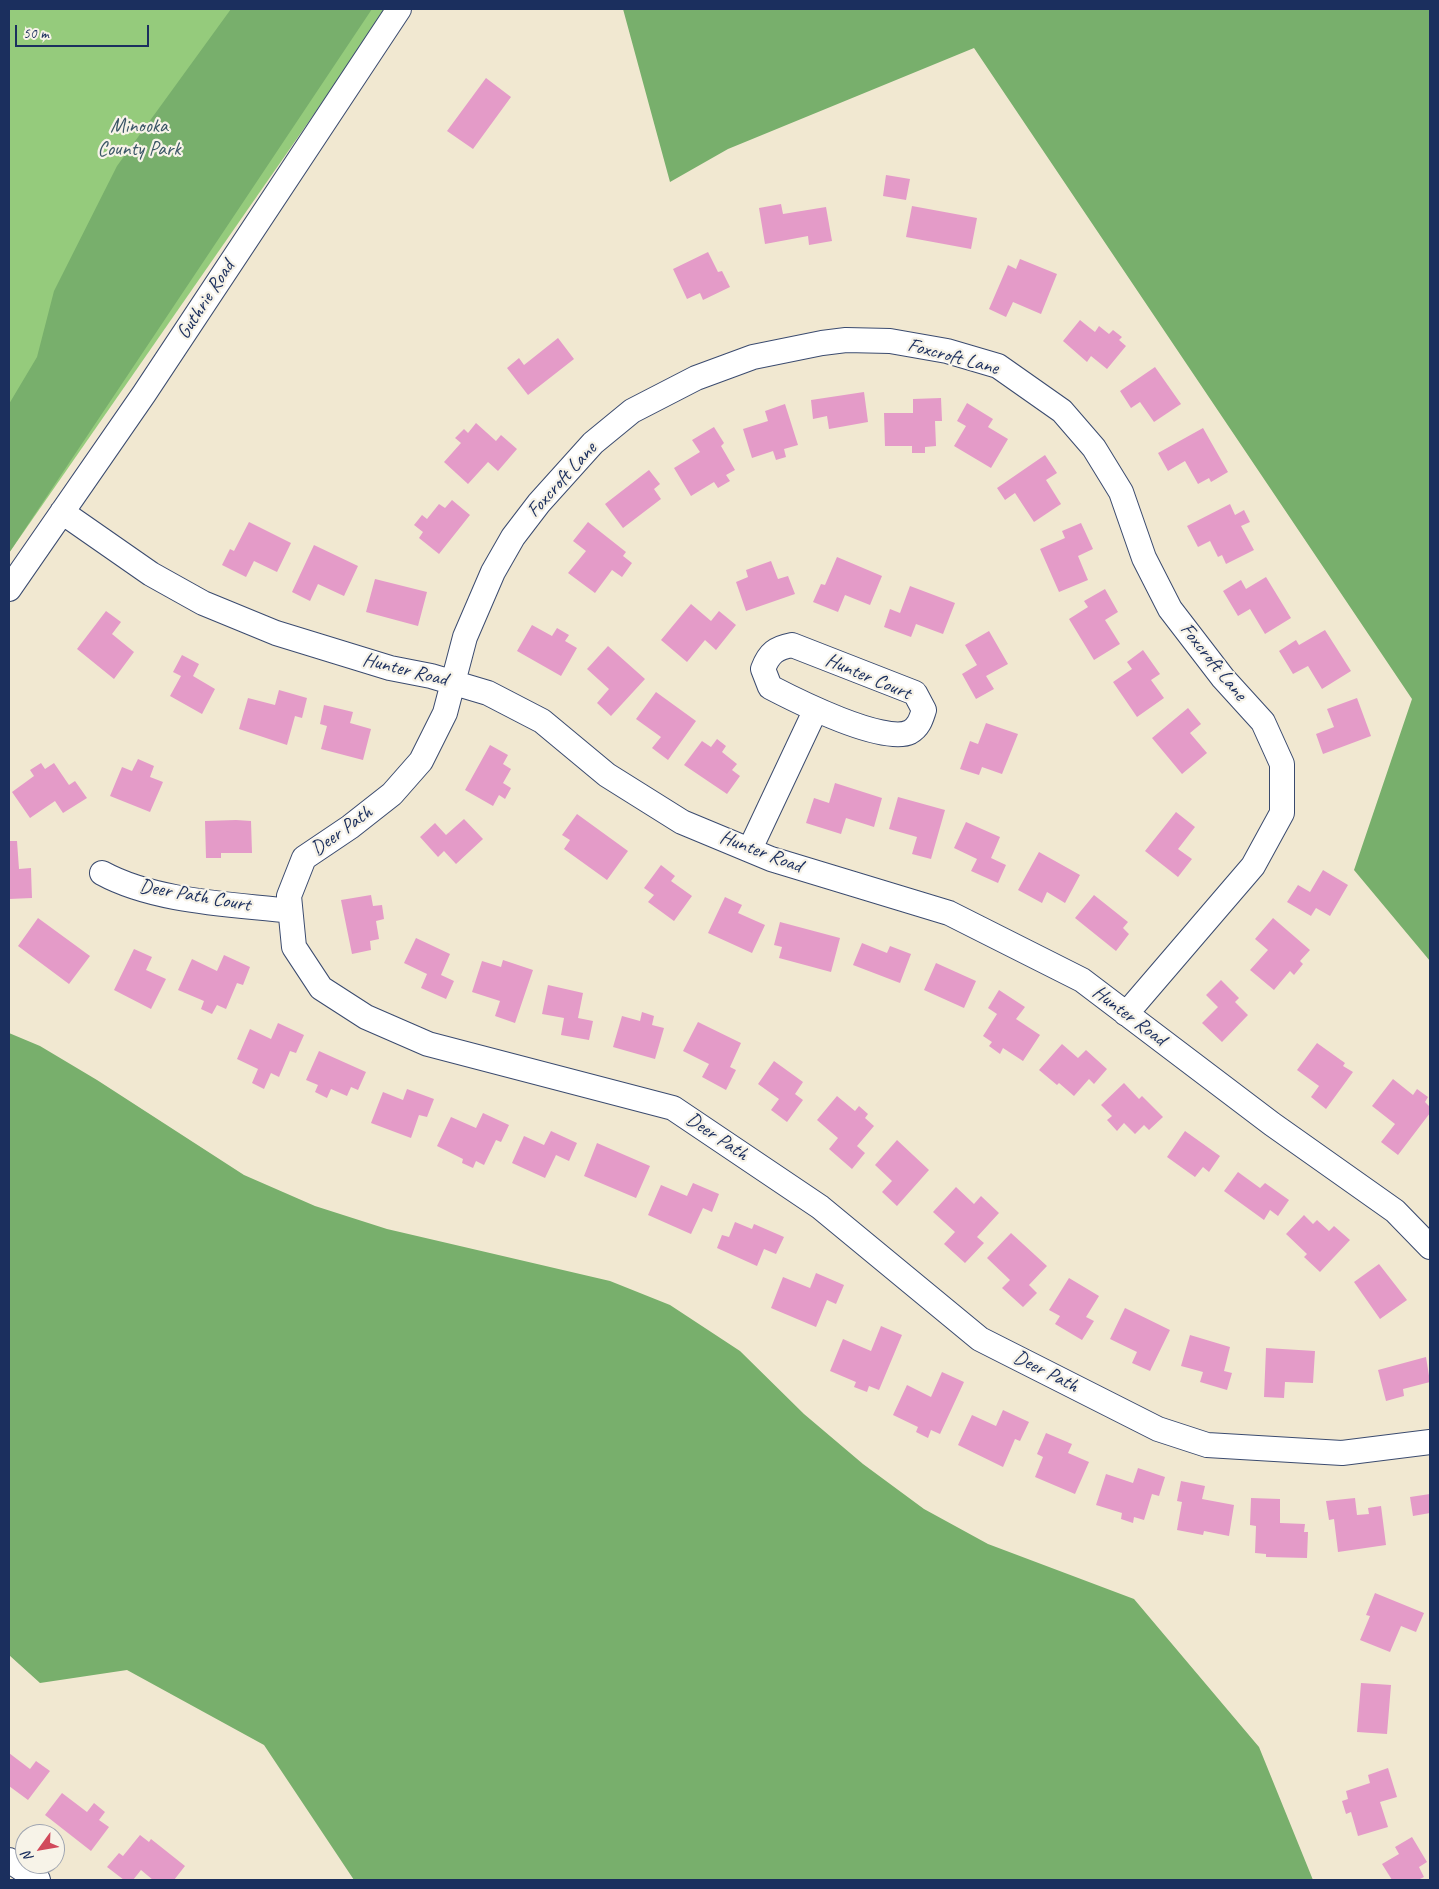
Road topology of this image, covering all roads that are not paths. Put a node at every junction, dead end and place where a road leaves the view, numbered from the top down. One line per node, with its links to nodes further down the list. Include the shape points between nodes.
1 (398, 9): 2 (street, Guthrie Road, via 144,394)
2 (62, 512): 3 (street, Guthrie Road); 4 (street, Hunter Road, via 151,574 203,603 276,633 390,668)
3 (9, 590)
4 (454, 683): 6 (street, Hunter Road, via 488,693 542,721 607,775 682,822); 8 (street, Deer Path, via 445,713 421,761 392,794 304,858 289,896); 9 (street, Foxcroft Lane, via 465,637 493,572 513,537 593,443 632,411 696,378 744,360 846,340 890,341 940,349 998,366 1062,411 1094,448 1120,492 1144,558 1170,609 1262,722 1282,764 1282,813 1253,866)
5 (815, 711): 5 (street, Hunter Court, via 890,734 910,732 920,723 924,710 915,693 792,646 778,648 763,669 770,687); 6 (street)
6 (750, 849): 9 (street, Hunter Road, via 772,859 949,913 1082,980)
7 (102, 873): 8 (street, Deer Path Court, via 156,894)
8 (290, 911): 11 (street, Deer Path, via 294,947 322,988 366,1017 428,1044 673,1108 820,1207 980,1339 1158,1429 1207,1445 1342,1453)
9 (1126, 1014): 10 (street, Hunter Road, via 1395,1211)
10 (1430, 1247)
11 (1430, 1442)
12 (9, 1860): 13 (street)
13 (38, 1880)

